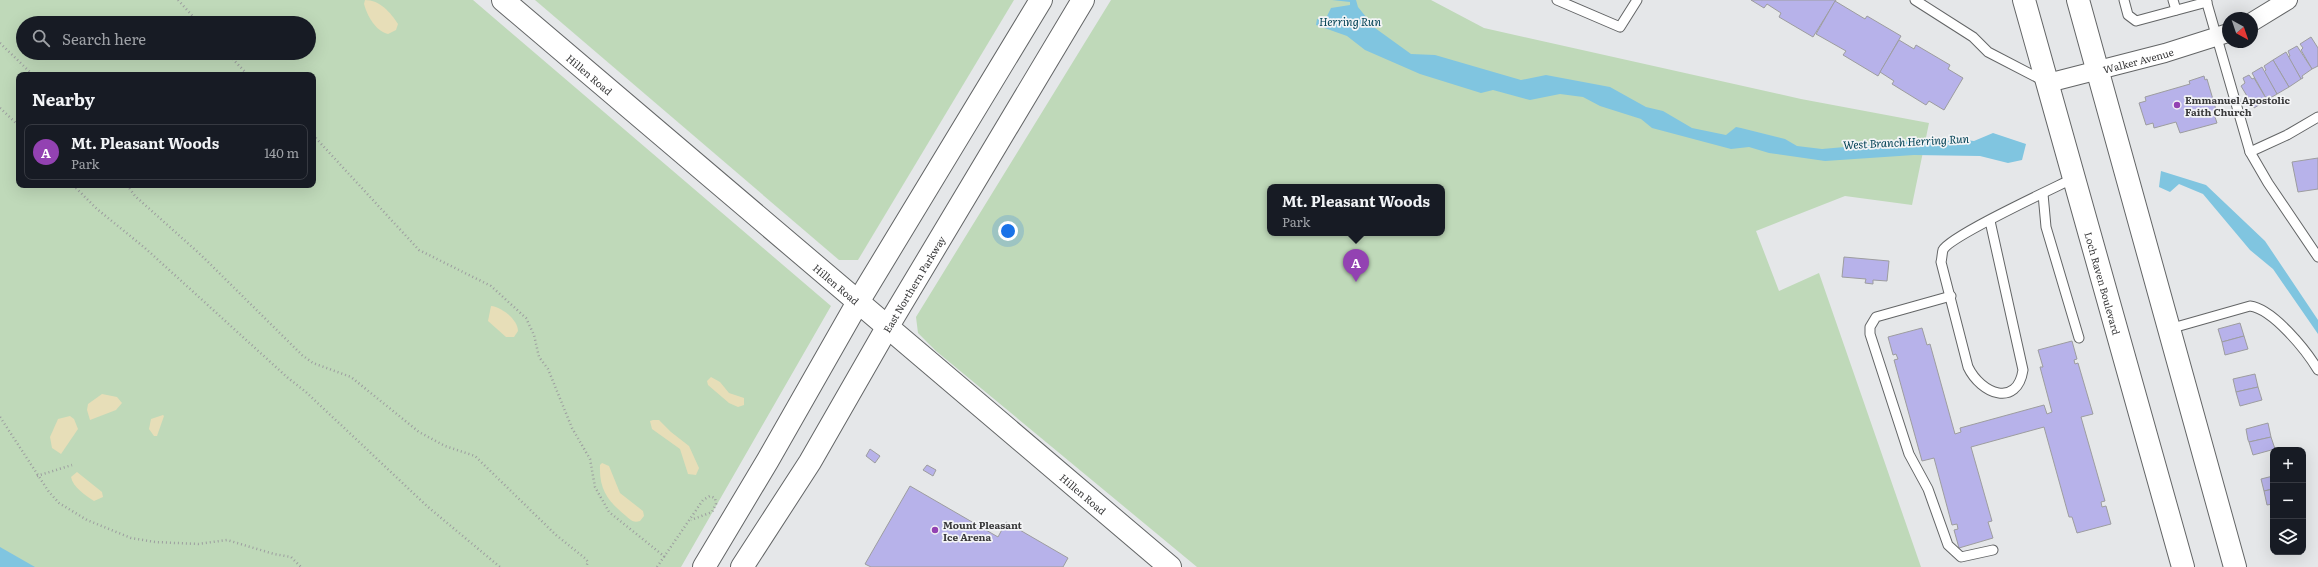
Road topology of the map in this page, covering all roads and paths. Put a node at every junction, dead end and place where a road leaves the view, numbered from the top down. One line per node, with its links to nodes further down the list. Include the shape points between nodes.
1 (178, 0): 15 (path)
2 (502, 0): 39 (main road, Hillen Road)
3 (1040, 0): 39 (main road)
4 (1083, 0): 40 (main road, East Northern Parkway)
5 (1558, 0): 6 (lane, via 1620,27)
6 (1637, 0)
7 (1915, 0): 26 (lane, via 1973,37 1988,52)
8 (2024, 0): 26 (main road, Loch Raven Boulevard)
9 (2078, 0): 23 (main road)
10 (2124, 0): 14 (lane, via 2128,15 2136,21)
11 (2174, 0): 14 (lane)
12 (2288, 0): 16 (street)
13 (2206, 1): 14 (lane); 17 (lane)
14 (2176, 10)
15 (193, 16)
16 (2258, 18)
17 (2222, 35): 23 (street, Walker Avenue)
18 (0, 43): 20 (path)
19 (2225, 48): 31 (lane)
20 (16, 59)
21 (18, 60): 24 (path)
22 (234, 60): 25 (path)
23 (2098, 71): 26 (street, Walker Avenue); 41 (main road)
24 (30, 72)
25 (245, 72)
26 (2048, 83): 32 (main road, Loch Raven Boulevard)
27 (0, 108): 29 (path)
28 (2318, 117): 31 (lane)
29 (16, 123)
30 (316, 138): 49 (path, via 419,250 492,286 526,318 534,335 539,356 548,369 572,428 590,459 595,487 604,505 609,512)
31 (2250, 152): 37 (lane)
32 (2075, 177): 35 (lane); 57 (main road, Loch Raven Boulevard)
33 (76, 188): 51 (path, via 306,392 428,507)
34 (128, 188): 52 (path, via 243,295 302,355 313,363 351,377 419,432 445,446 475,456 556,535 586,559)
35 (2043, 194): 36 (lane); 42 (lane, via 2046,227)
36 (1990, 221): 38 (lane, via 1952,240 1943,250 1941,262); 38 (lane, via 2022,359 2021,380 2014,388 1995,393 1980,385 1973,377 1968,367)
37 (2318, 257)
38 (1951, 296): 48 (lane, via 1876,318 1870,327 1870,334 1909,454 1928,489 1948,545 1961,557)
39 (858, 302): 40 (main road, Hillen Road); 54 (main road)
40 (888, 326): 55 (main road, East Northern Parkway, via 810,462); 56 (main road, Hillen Road)
41 (2169, 330): 43 (lane, via 2257,306 2284,328); 58 (main road)
42 (2079, 338)
43 (2318, 370)
44 (0, 417): 46 (path)
45 (72, 465): 46 (path)
46 (37, 476): 50 (path, via 59,503 87,520 116,533 155,542 198,544 227,540 274,554 291,556)
47 (691, 520): 47 (path, via 706,498 715,498 716,504 712,512); 49 (path)
48 (1993, 550)
49 (665, 557): 53 (path)
50 (301, 567)
51 (500, 567)
52 (586, 567)
53 (657, 567)
54 (704, 567)
55 (742, 567)
56 (1170, 567)
57 (2183, 567)
58 (2235, 567)

